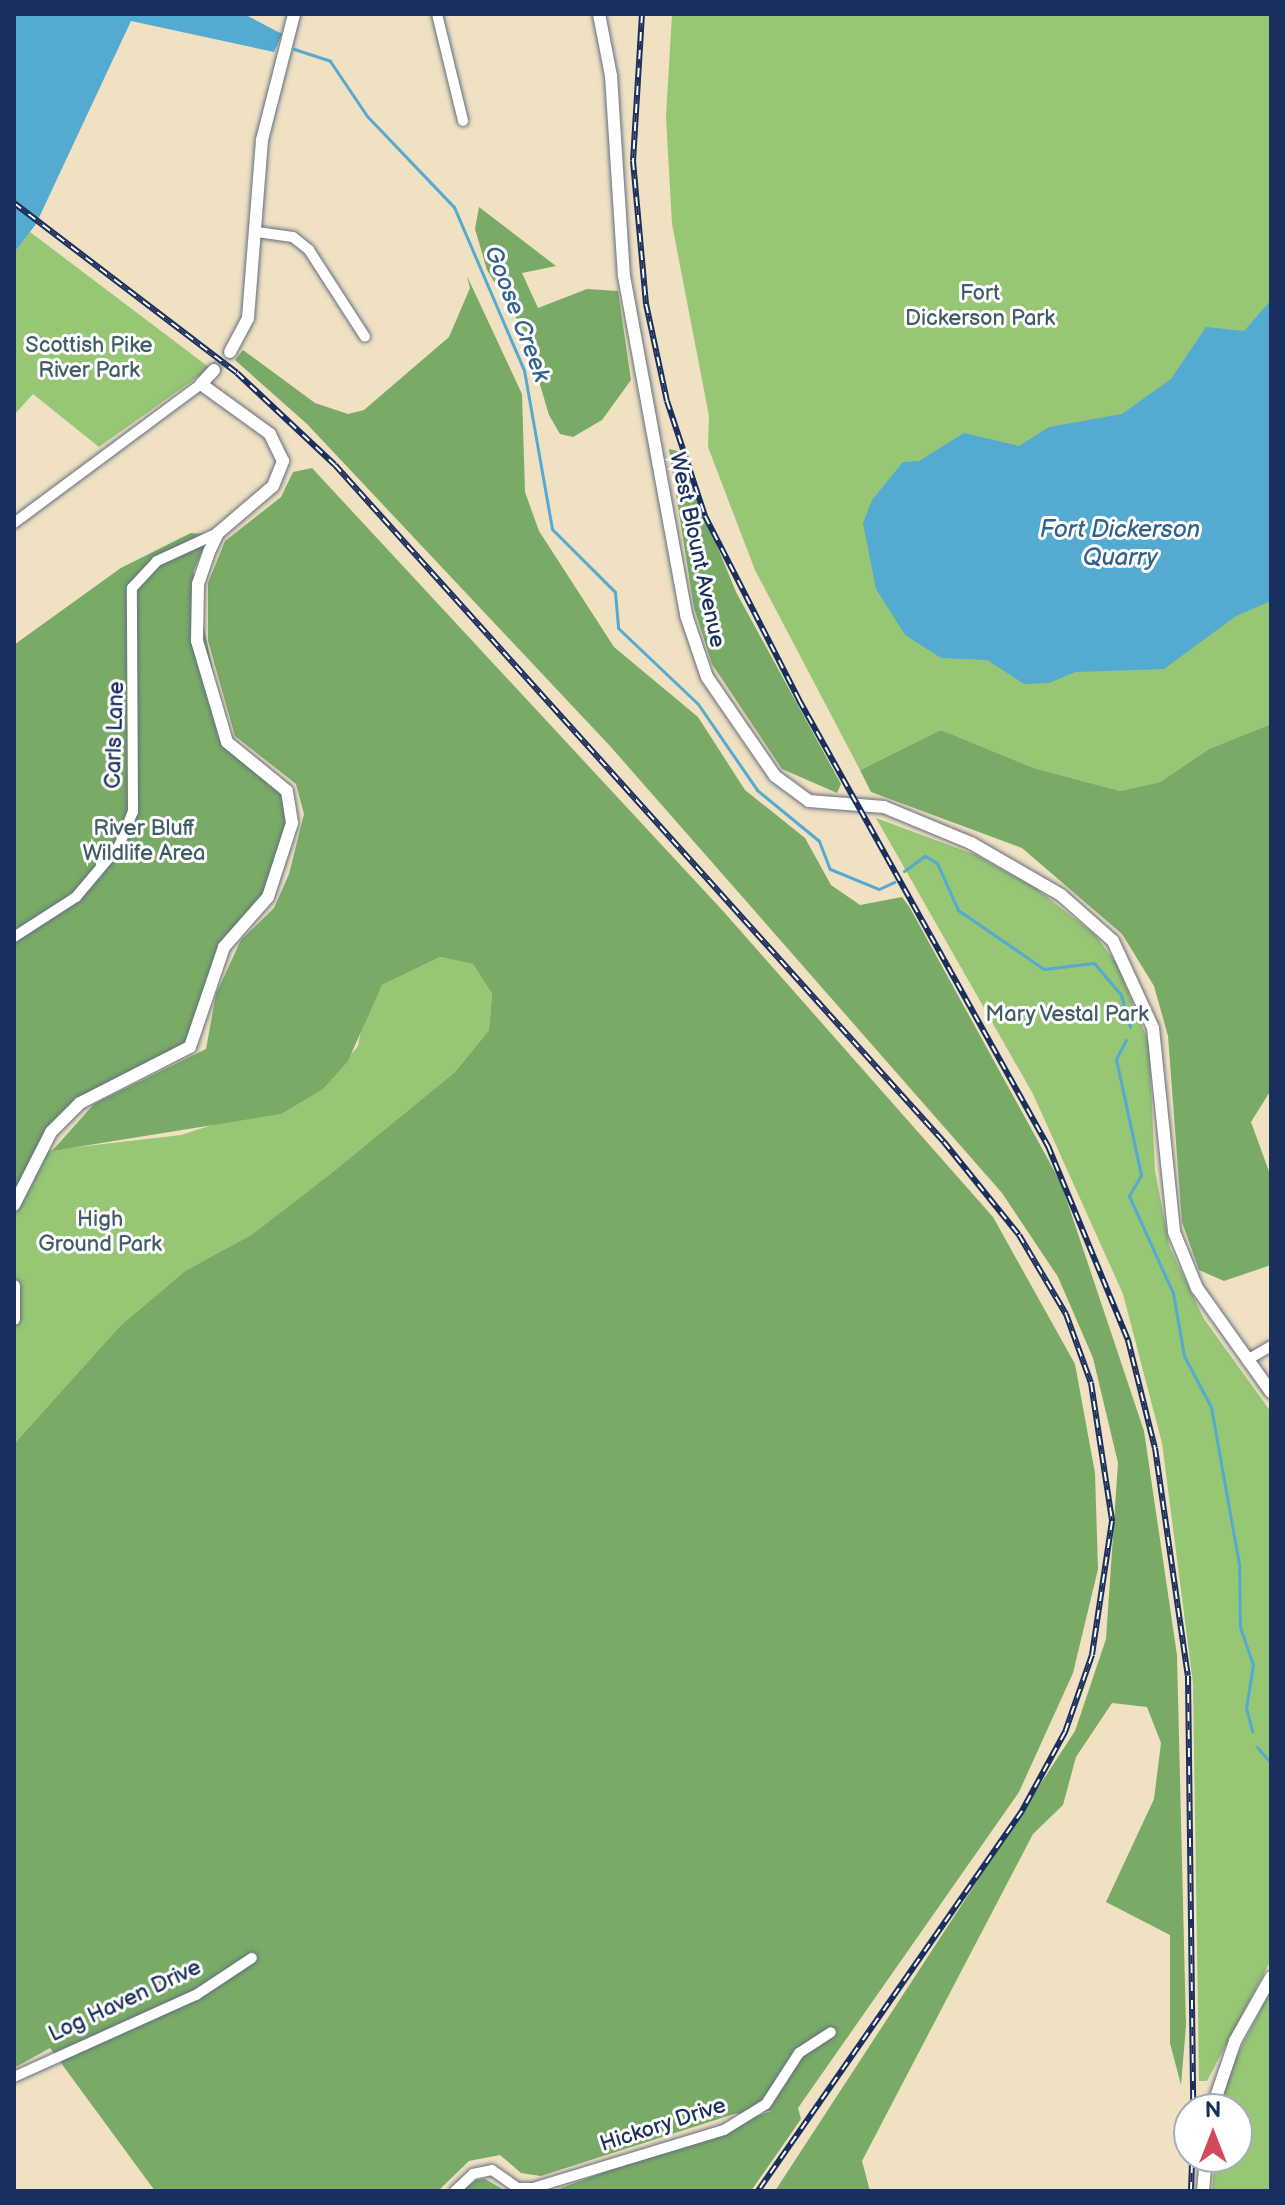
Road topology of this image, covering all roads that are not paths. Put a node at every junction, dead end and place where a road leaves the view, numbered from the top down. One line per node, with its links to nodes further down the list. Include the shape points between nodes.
1 (294, 14): 5 (street, via 262,140)
2 (437, 14): 4 (street)
3 (599, 14): 17 (street, West Blount Avenue, via 611,76 624,276 686,615 707,677 775,776 809,801 884,807 971,843 1061,895 1113,941 1153,1028 1174,1232 1197,1288)
4 (463, 121)
5 (257, 232): 6 (street, via 293,237 309,250); 7 (street, via 248,318)
6 (365, 337)
7 (230, 352)
8 (214, 370): 9 (street)
9 (201, 384): 10 (street); 11 (street, via 270,434 283,461 273,486)
10 (14, 523)
11 (218, 533): 12 (street, Carls Lane, via 157,561 132,588 133,812 119,846 76,897); 13 (street, via 198,584 197,641 227,742 287,791 292,823 268,897 224,947 190,1047 80,1103 51,1132)
12 (14, 937)
13 (14, 1205)
14 (14, 1286): 15 (street)
15 (14, 1319)
16 (1271, 1346): 17 (street)
17 (1247, 1360): 18 (street, West Blount Avenue)
18 (1271, 1392)
19 (252, 1958): 22 (street, Log Haven Drive, via 196,1995)
20 (1271, 1977): 23 (street, via 1229,2054)
21 (831, 2032): 24 (street, Hickory Drive, via 799,2053 766,2104 724,2130 518,2188 492,2170)
22 (14, 2077)
23 (1217, 2093)
24 (455, 2191)

